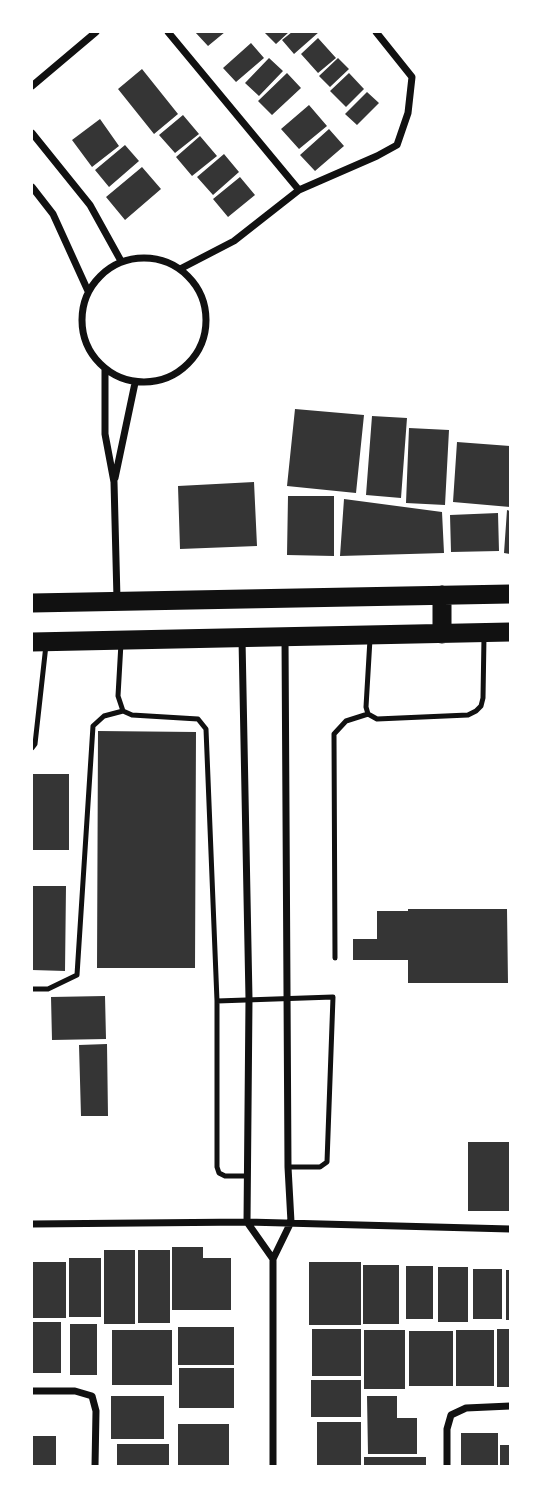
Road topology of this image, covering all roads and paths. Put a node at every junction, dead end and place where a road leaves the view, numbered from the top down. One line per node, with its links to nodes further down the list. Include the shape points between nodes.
1 (96, 32): 4 (street)
2 (168, 32): 7 (street)
3 (376, 32): 7 (street, via 412,77 408,113 397,145)
4 (32, 86)
5 (32, 133): 8 (street, via 90,205)
6 (32, 187): 10 (street, via 53,214)
7 (299, 190): 9 (street, via 234,241)
8 (121, 261): 9 (street, via 141,257); 10 (street, via 102,273)
9 (180, 269): 12 (street, via 204,302 203,344 176,374 156,382)
10 (88, 291): 11 (street, via 80,315 84,340)
11 (105, 369): 12 (street); 13 (street, via 105,434)
12 (135, 383): 13 (street)
13 (114, 482): 16 (street)
14 (510, 594): 15 (highway)
15 (442, 595): 16 (highway); 20 (highway)
16 (117, 602): 17 (highway)
17 (32, 603)
18 (510, 632): 19 (highway)
19 (484, 633): 20 (highway); 27 (lane, via 483,698 476,711 377,719)
20 (442, 634): 21 (highway)
21 (370, 635): 22 (highway); 27 (lane)
22 (285, 637): 23 (highway); 31 (street)
23 (242, 638): 24 (highway); 32 (street)
24 (121, 640): 25 (highway); 26 (lane, via 118,696)
25 (39, 642): 28 (lane)
26 (123, 711): 30 (lane, via 103,716 93,726 77,975 48,989); 33 (lane, via 198,719 206,729)
27 (368, 714): 29 (lane, via 346,721 334,738)
28 (32, 748)
29 (335, 958)
30 (32, 989)
31 (287, 997): 32 (lane); 34 (street); 34 (lane, via 333,997 327,1162 320,1167)
32 (249, 999): 33 (lane); 35 (street)
33 (217, 1001): 35 (lane, via 217,1167 225,1176)
34 (288, 1167): 37 (street)
35 (247, 1176): 36 (street)
36 (247, 1222): 37 (street); 38 (street); 40 (street)
37 (291, 1222): 39 (street); 40 (street)
38 (32, 1224)
39 (510, 1229)
40 (273, 1259): 44 (street)
41 (32, 1391): 43 (street, via 75,1391 92,1396)
42 (510, 1405): 45 (street, via 466,1408 451,1415)
43 (95, 1466)
44 (273, 1466)
45 (447, 1466)

